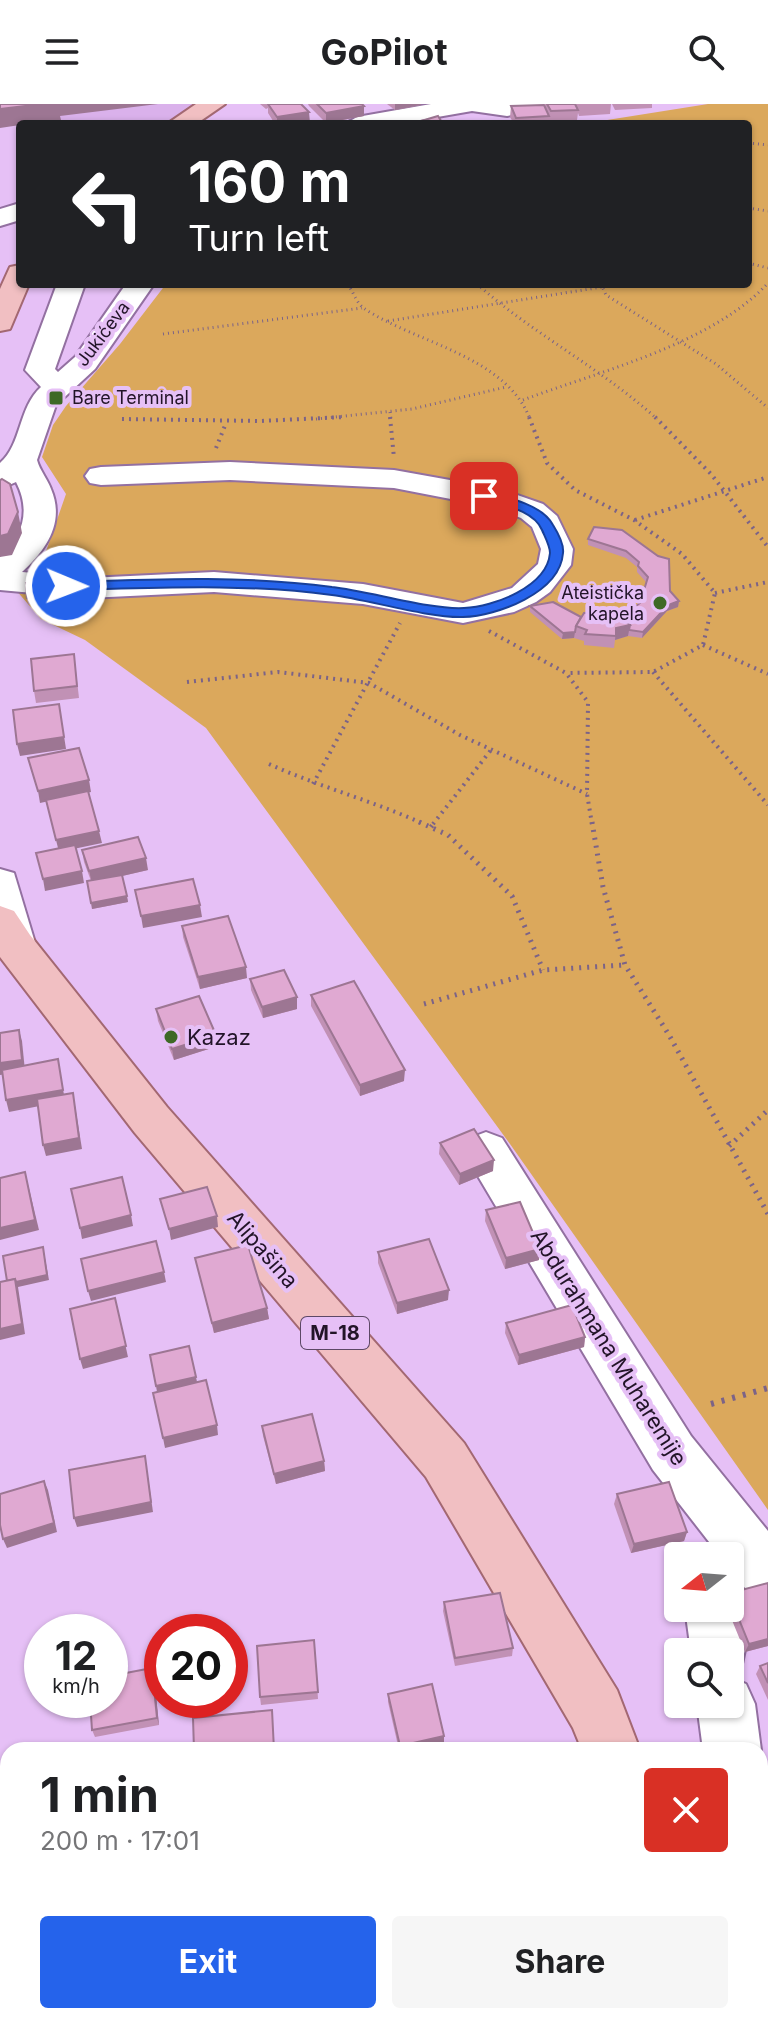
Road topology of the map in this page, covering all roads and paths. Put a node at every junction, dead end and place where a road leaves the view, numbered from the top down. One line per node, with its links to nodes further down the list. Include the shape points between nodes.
1 (213, 104): 4 (main road)
2 (472, 104): 3 (street, via 502,109); 5 (street)
3 (540, 104)
4 (186, 120)
5 (380, 120)
6 (16, 283): 17 (main road)
7 (768, 283): 19 (path, via 749,304)
8 (70, 288): 21 (street, Jukićeva, via 40,370 51,381)
9 (137, 288): 21 (street, Jukićeva, via 85,363)
10 (350, 288): 15 (path)
11 (481, 288): 14 (path)
12 (589, 288): 14 (path)
13 (602, 288): 19 (path, via 632,314)
14 (498, 303): 16 (path); 20 (path)
15 (362, 308): 16 (path); 18 (path)
16 (387, 321): 22 (path, via 472,360)
17 (0, 323)
18 (163, 334)
19 (681, 341): 20 (path); 24 (path)
20 (597, 370): 23 (path); 31 (path, via 663,421)
21 (63, 382): 27 (street, Jukićeva, via 38,408)
22 (507, 387): 23 (path); 25 (path)
23 (523, 400): 32 (path, via 547,463 575,490)
24 (768, 408)
25 (390, 412): 26 (path, via 248,424); 30 (path)
26 (122, 419)
27 (11, 470): 34 (street, Jukićeva, via 42,507 40,523 23,555)
28 (101, 476): 30 (street, via 230,471)
29 (768, 477): 31 (path)
30 (394, 479): 39 (street, via 500,499 532,511 552,534 557,549 554,565 538,585 502,605)
31 (729, 491): 32 (path); 33 (path)
32 (634, 520): 37 (path, via 682,554)
33 (768, 547)
34 (0, 573)
35 (0, 580): 38 (street, via 88,588 214,582)
36 (768, 582): 37 (path)
37 (715, 593): 40 (path)
38 (412, 603): 39 (street); 45 (path)
39 (469, 612): 42 (path, via 506,643)
40 (703, 645): 41 (path); 43 (path)
41 (653, 672): 42 (path); 50 (path)
42 (566, 673): 49 (path, via 588,702)
43 (768, 674)
44 (187, 682): 45 (path, via 278,672)
45 (369, 683): 46 (path); 48 (path)
46 (491, 750): 49 (path); 51 (path)
47 (269, 764): 48 (path)
48 (313, 784): 51 (path, via 372,801)
49 (587, 794): 54 (path, via 603,887)
50 (768, 805)
51 (431, 827): 55 (path, via 448,835 512,896)
52 (0, 883): 53 (street)
53 (7, 934): 65 (main road, Alipašina / M-18, via 151,1120 445,1460)
54 (625, 965): 55 (path); 58 (path)
55 (543, 970): 56 (path)
56 (424, 1004)
57 (768, 1110): 58 (path)
58 (729, 1146): 60 (path)
59 (486, 1151): 63 (street, Abdurahmana Muharemije, via 672,1453)
60 (768, 1214)
61 (768, 1388): 62 (path)
62 (711, 1404)
63 (734, 1542)
64 (728, 1718): 66 (street)
65 (600, 1737)
66 (731, 1742)

